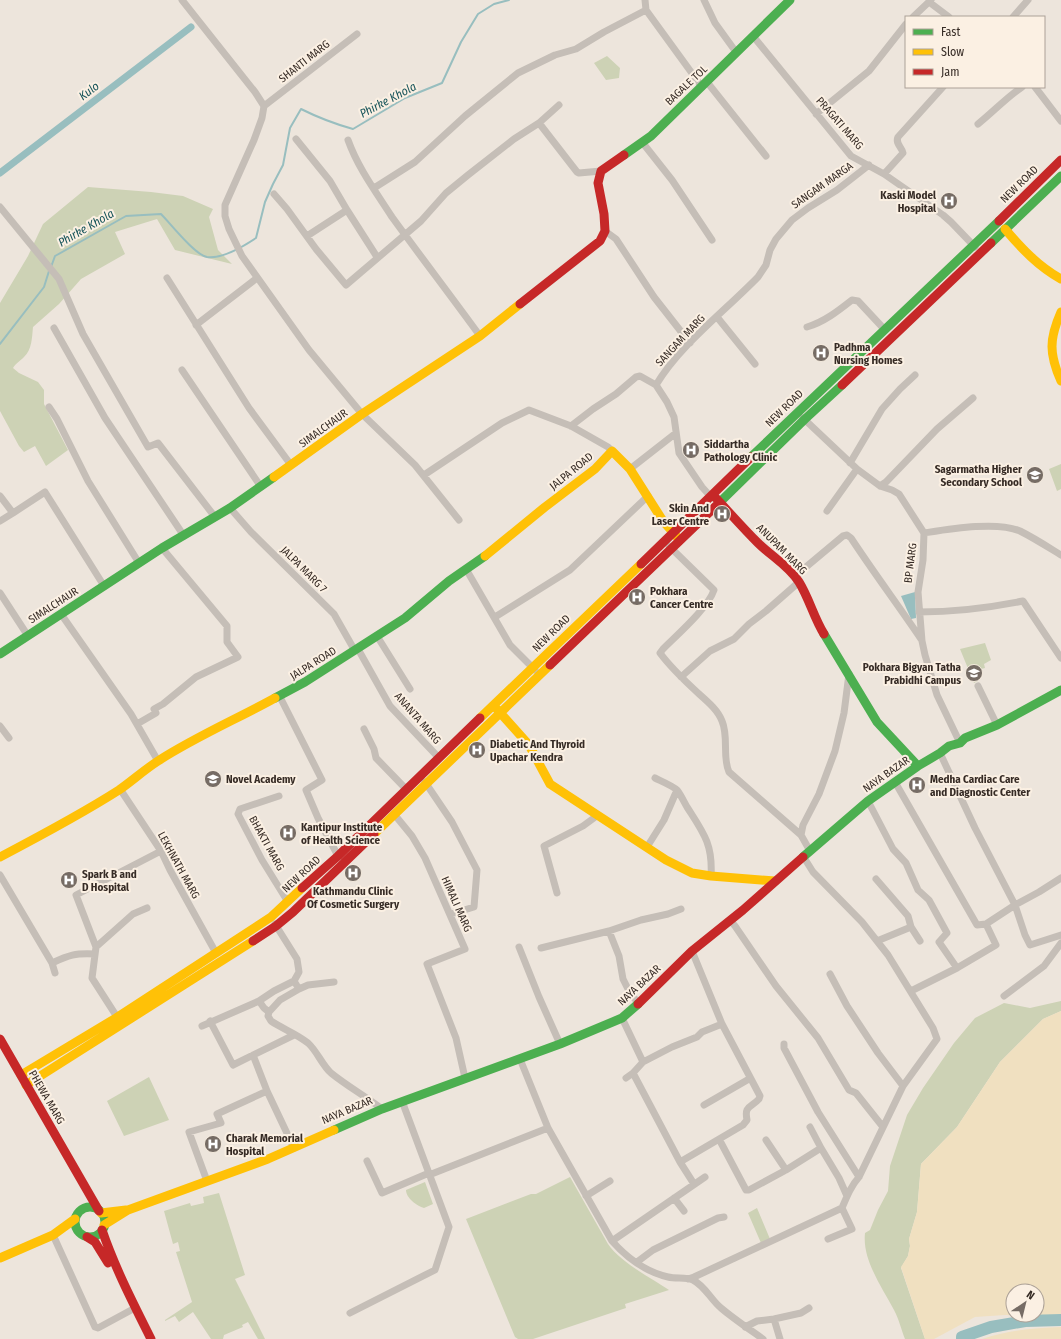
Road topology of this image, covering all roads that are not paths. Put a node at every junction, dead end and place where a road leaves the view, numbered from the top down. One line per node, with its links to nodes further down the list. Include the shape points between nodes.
1 (182, 0): 20 (street)
2 (645, 0): 7 (street)
3 (704, 0): 14 (street, via 714,23)
4 (790, 0): 13 (main road, BAGALE TOL)
5 (1028, 0): 10 (street)
6 (930, 1): 8 (street); 9 (street)
7 (646, 10): 15 (street); 34 (street, via 576,49 555,55 518,73 465,116 415,162)
8 (914, 16)
9 (949, 16)
10 (1014, 16)
11 (905, 25): 21 (street, via 868,72)
12 (357, 34): 20 (street, SHANTI MARG)
13 (753, 36): 14 (main road, BAGALE TOL); 21 (street, PRAGATI MARG)
14 (736, 52): 15 (main road, BAGALE TOL)
15 (704, 85): 27 (main road, BAGALE TOL); 28 (street)
16 (942, 88): 32 (street, via 898,137 898,144 903,153)
17 (1021, 88): 24 (street)
18 (1036, 88): 22 (street)
19 (559, 105): 23 (street)
20 (264, 106): 48 (street, via 254,140 225,210 229,229 242,256)
21 (816, 114): 30 (street, PRAGATI MARG, via 851,156)
22 (1061, 121)
23 (540, 123): 31 (street, via 577,172); 40 (street, via 514,139 446,193)
24 (978, 124)
25 (296, 139): 37 (street, via 330,181)
26 (348, 140): 34 (street, via 354,156)
27 (642, 142): 31 (main road, BAGALE TOL); 42 (street, via 672,180)
28 (766, 156)
29 (1061, 160): 43 (main road, NEW ROAD)
30 (869, 166): 32 (street, PRAGATI MARG); 46 (street, SANGAM MARGA, via 792,220 776,239)
31 (601, 171): 39 (main road, via 598,183)
32 (884, 174): 43 (street, PRAGATI MARG, via 947,219)
33 (1061, 176): 38 (main road, NEW ROAD)
34 (374, 188): 40 (street)
35 (274, 194): 41 (street)
36 (0, 207): 85 (street, via 59,278 83,334 148,447 158,444)
37 (347, 210): 41 (street); 45 (street)
38 (1005, 229): 44 (main road, NEW ROAD); 49 (main road, via 1032,261)
39 (605, 231): 56 (main road, SIMALCHAUR, via 591,250); 57 (street, via 616,239 654,297)
40 (405, 235): 45 (street); 56 (street)
41 (307, 236): 45 (street, via 346,285)
42 (712, 240)
43 (973, 245): 44 (street, PRAGATI MARG); 55 (main road, NEW ROAD)
44 (980, 254): 67 (main road, NEW ROAD)
45 (377, 257)
46 (766, 265): 51 (street, SANGAM MARG, via 758,277)
47 (167, 278): 52 (street)
48 (257, 278): 52 (street); 66 (street, via 309,350)
49 (1061, 279)
50 (1061, 312): 61 (main road, via 1050,348)
51 (716, 317): 57 (street, SANGAM MARG); 58 (street)
52 (196, 325): 72 (street, via 250,408)
53 (807, 327): 55 (street, via 817,324 855,300)
54 (54, 328): 90 (street, via 105,418)
55 (885, 330): 65 (main road, NEW ROAD)
56 (480, 336): 66 (main road, SIMALCHAUR)
57 (690, 344): 62 (street, SANGAM MARG)
58 (755, 364)
59 (182, 370): 77 (street)
60 (915, 375): 71 (street, via 882,409)
61 (1061, 381)
62 (656, 385): 68 (street, via 640,376 636,377); 69 (street, via 674,417)
63 (973, 398): 76 (street, via 937,429)
64 (49, 407): 96 (street, via 88,481)
65 (798, 412): 67 (street, BP MARG); 80 (main road, NEW ROAD)
66 (362, 414): 72 (main road, SIMALCHAUR); 75 (street)
67 (805, 419): 71 (street, BP MARG); 81 (main road, NEW ROAD)
68 (571, 426): 70 (street); 75 (street, via 529,410 502,423)
69 (676, 433): 73 (street); 80 (street, via 679,453 702,487)
70 (612, 451): 73 (main road); 97 (main road, JALPA ROAD, via 595,469)
71 (850, 463): 74 (street, BP MARG)
72 (292, 465): 77 (main road, SIMALCHAUR)
73 (630, 469): 79 (main road)
74 (857, 469): 76 (street, BP MARG); 83 (street)
75 (424, 475): 86 (street)
76 (880, 486): 89 (street, BP MARG, via 899,494)
77 (261, 487): 82 (main road, SIMALCHAUR)
78 (0, 496): 84 (street)
79 (648, 496): 88 (main road); 103 (street, via 570,570)
80 (712, 496): 81 (main road, ANUPAM MARG); 88 (main road, NEW ROAD)
81 (719, 503): 91 (main road, NEW ROAD); 98 (main road, ANUPAM MARG)
82 (230, 508): 85 (main road, SIMALCHAUR); 107 (street, JALPA MARG 7, via 334,614)
83 (827, 511)
84 (13, 513): 87 (street); 99 (street, via 45,492)
85 (215, 517): 90 (main road, SIMALCHAUR)
86 (459, 520)
87 (0, 521)
88 (673, 533): 91 (main road); 92 (main road, NEW ROAD)
89 (924, 533): 95 (street, via 968,527 1009,528 1020,531); 101 (street, BP MARG, via 918,592)
90 (184, 536): 93 (main road, SIMALCHAUR)
91 (681, 540): 94 (main road, NEW ROAD)
92 (664, 541): 94 (street); 110 (main road, NEW ROAD)
93 (162, 548): 96 (main road, SIMALCHAUR); 120 (street, via 227,626 227,642 238,657 196,677 154,709 156,713)
94 (672, 548): 112 (main road, NEW ROAD); 113 (street, via 714,590 698,613 660,653)
95 (1061, 555)
96 (139, 564): 99 (main road, SIMALCHAUR)
97 (466, 569): 103 (street); 105 (main road, JALPA ROAD, via 405,618)
98 (797, 579): 106 (street, via 847,535 852,538); 111 (main road, ANUPAM MARG, via 818,624); 113 (street, via 734,639 710,651)
99 (104, 586): 102 (main road, SIMALCHAUR)
100 (0, 593): 104 (street)
101 (919, 612): 106 (street, BP MARG); 109 (street, via 985,608 1023,601)
102 (61, 614): 104 (main road, SIMALCHAUR); 120 (street)
103 (495, 617): 110 (street, via 510,645)
104 (28, 636): 108 (main road, SIMALCHAUR)
105 (378, 636): 107 (main road, JALPA ROAD); 115 (street)
106 (922, 641): 125 (street, BP MARG, via 937,695)
107 (356, 650): 117 (main road, JALPA ROAD); 127 (street, ANANTA MARG, via 390,706)
108 (1, 652)
109 (1061, 658)
110 (532, 668): 112 (street); 118 (main road, NEW ROAD)
111 (849, 674): 129 (main road, ANUPAM MARG, via 877,722); 141 (street, via 844,713 835,751)
112 (539, 675): 119 (main road, NEW ROAD)
113 (681, 677): 141 (street, via 713,706 722,721 729,772)
114 (978, 686): 121 (street)
115 (410, 689)
116 (1061, 690): 121 (main road, NAYA BAZAR)
117 (280, 697): 128 (main road, JALPA ROAD); 145 (street, via 322,780 306,790)
118 (493, 705): 119 (main road); 127 (main road, NEW ROAD)
119 (500, 713): 133 (main road, NEW ROAD); 140 (main road, via 529,745 550,784)
120 (137, 724): 128 (street)
121 (997, 724): 125 (main road, NAYA BAZAR, via 965,738)
122 (0, 726): 124 (street)
123 (364, 729): 135 (street, via 376,758)
124 (9, 738)
125 (960, 743): 126 (main road, NAYA BAZAR, via 949,746)
126 (940, 753): 129 (main road, NAYA BAZAR); 154 (street, via 975,828)
127 (439, 758): 130 (main road, NEW ROAD)
128 (158, 761): 134 (main road, JALPA ROAD)
129 (918, 766): 132 (main road, NAYA BAZAR)
130 (420, 775): 133 (street); 135 (main road, NEW ROAD)
131 (655, 778): 136 (street)
132 (895, 782): 138 (main road, NAYA BAZAR); 160 (street, via 977,925)
133 (426, 784): 139 (main road, NEW ROAD); 157 (street, via 452,822 477,870 474,907)
134 (120, 789): 143 (street, LEKHNATH MARG); 146 (main road, JALPA ROAD, via 75,817)
135 (406, 789): 145 (main road, NEW ROAD)
136 (677, 790): 142 (street, via 664,820); 148 (street, via 705,837 712,861)
137 (279, 796): 153 (street, BHAKTI MARG, via 240,809 238,814)
138 (868, 801): 144 (main road, NAYA BAZAR); 174 (street, via 893,849 906,863 918,890 929,900 948,933 939,942)
139 (394, 814): 157 (street, HIMALI MARG, via 412,836 425,858); 161 (main road, NEW ROAD)
140 (598, 814): 142 (main road); 152 (street, via 583,826 544,846)
141 (801, 835): 144 (street)
142 (647, 847): 148 (main road, via 692,873)
143 (161, 851): 170 (street, via 76,895); 172 (street, LEKHNATH MARG)
144 (806, 854): 151 (main road, NAYA BAZAR); 165 (street, via 813,872)
145 (338, 856): 153 (main road, NEW ROAD)
146 (0, 857)
147 (0, 875): 173 (street)
148 (711, 876): 151 (main road)
149 (1061, 878): 154 (street)
150 (876, 879): 162 (street, via 908,916)
151 (775, 881): 159 (main road, NAYA BAZAR)
152 (557, 893)
153 (288, 902): 158 (main road, NEW ROAD)
154 (1016, 905): 160 (street); 164 (street, via 1030,945)
155 (147, 908): 170 (street, via 134,914)
156 (681, 909): 163 (street)
157 (450, 914): 199 (street, HIMALI MARG, via 465,949 427,964 456,1038)
158 (271, 917): 161 (street); 172 (main road, NEW ROAD)
159 (730, 920): 171 (main road, NAYA BAZAR); 209 (street, via 776,986 818,1038 849,1090 856,1093)
160 (986, 924): 174 (street, via 996,945)
161 (276, 926): 177 (street, via 297,959 300,972); 202 (main road, NEW ROAD)
162 (911, 927): 165 (street); 166 (street)
163 (609, 931): 169 (street); 183 (street, via 619,956 623,979 631,995)
164 (1061, 935)
165 (877, 941): 180 (street)
166 (920, 941)
167 (1061, 943): 181 (street, via 1044,966)
168 (519, 947): 192 (street)
169 (541, 948)
170 (95, 951): 173 (street, via 69,955); 185 (street, via 92,978)
171 (692, 951): 183 (main road, NAYA BAZAR); 188 (street)
172 (216, 953): 185 (main road, NEW ROAD)
173 (52, 963): 175 (street)
174 (957, 968): 180 (street)
175 (56, 973)
176 (830, 974): 203 (street, via 847,1006)
177 (294, 981): 179 (street); 182 (street)
178 (334, 982): 179 (street, via 308,985)
179 (299, 989): 184 (street, via 280,1000)
180 (911, 991): 203 (street, via 937,1039)
181 (1004, 996)
182 (259, 1001): 184 (street); 187 (street)
183 (639, 1003): 186 (main road, NAYA BAZAR)
184 (269, 1012): 190 (street, via 271,1021)
185 (116, 1018): 198 (main road, NEW ROAD)
186 (622, 1018): 192 (main road, NAYA BAZAR); 196 (street)
187 (210, 1021): 189 (street); 194 (street, via 233,1065)
188 (722, 1024): 196 (street); 201 (street)
189 (202, 1026)
190 (294, 1035): 194 (street); 207 (street, via 308,1044 329,1071)
191 (0, 1039): 198 (main road, PHEWA MARG)
192 (560, 1044): 195 (main road, NAYA BAZAR)
193 (784, 1044): 221 (street, via 818,1112)
194 (253, 1055): 204 (street)
195 (520, 1059): 199 (main road, NAYA BAZAR); 210 (street)
196 (643, 1062): 197 (street)
197 (633, 1073): 200 (street); 216 (street)
198 (20, 1075): 202 (main road, PHEWA MARG)
199 (465, 1078): 205 (main road, NAYA BAZAR)
200 (626, 1078)
201 (749, 1078): 206 (street); 211 (street, via 760,1096 759,1099 746,1109 746,1123)
202 (26, 1085): 217 (main road, PHEWA MARG)
203 (903, 1086): 209 (street)
204 (267, 1091): 213 (street); 222 (street, via 218,1114 221,1123 189,1132)
205 (402, 1101): 207 (main road, NAYA BAZAR); 219 (street)
206 (704, 1105)
207 (382, 1109): 213 (main road, NAYA BAZAR)
208 (810, 1127): 214 (street)
209 (883, 1127): 221 (street)
210 (548, 1128): 219 (street); 225 (street)
211 (719, 1139): 216 (street); 218 (street, via 746,1190)
212 (766, 1140): 218 (street)
213 (294, 1148): 222 (main road, NAYA BAZAR)
214 (821, 1148): 218 (street); 226 (street)
215 (367, 1160): 219 (street, via 382,1193)
216 (680, 1162): 224 (street)
217 (74, 1167): 230 (main road, via 82,1196); 232 (main road)
218 (786, 1170)
219 (429, 1174): 245 (street, via 449,1227 435,1270)
220 (705, 1177): 224 (street)
221 (859, 1177): 226 (street)
222 (207, 1181): 229 (main road, NAYA BAZAR)
223 (610, 1181): 225 (street)
224 (694, 1184): 227 (street)
225 (586, 1196): 239 (street)
226 (847, 1196): 228 (street)
227 (674, 1198): 231 (street); 239 (street)
228 (842, 1208): 238 (street, via 852,1229); 242 (street)
229 (128, 1210): 232 (main road, NAYA BAZAR); 235 (main road, NAYA BAZAR)
230 (80, 1211): 232 (main road, via 88,1207); 234 (main road)
231 (684, 1211)
232 (100, 1212): 235 (main road, via 104,1220)
233 (724, 1218): 241 (street, via 718,1218 670,1241)
234 (75, 1219): 236 (main road); 237 (main road, via 76,1229)
235 (103, 1227): 237 (main road, via 96,1236); 243 (main road, via 110,1253)
236 (53, 1235): 237 (main road); 240 (main road); 243 (street, via 94,1327 98,1328)
237 (86, 1236): 243 (main road, via 95,1242)
238 (828, 1239)
239 (612, 1241): 241 (street)
240 (0, 1258)
241 (637, 1262): 242 (street, via 661,1275)
242 (688, 1279): 247 (street, via 702,1287 720,1308)
243 (134, 1306): 248 (main road)
244 (809, 1308): 246 (street, via 801,1313)
245 (350, 1313)
246 (774, 1319): 247 (street, via 756,1321); 250 (street)
247 (746, 1327): 249 (street)
248 (152, 1339)
249 (763, 1339)
250 (780, 1339)

